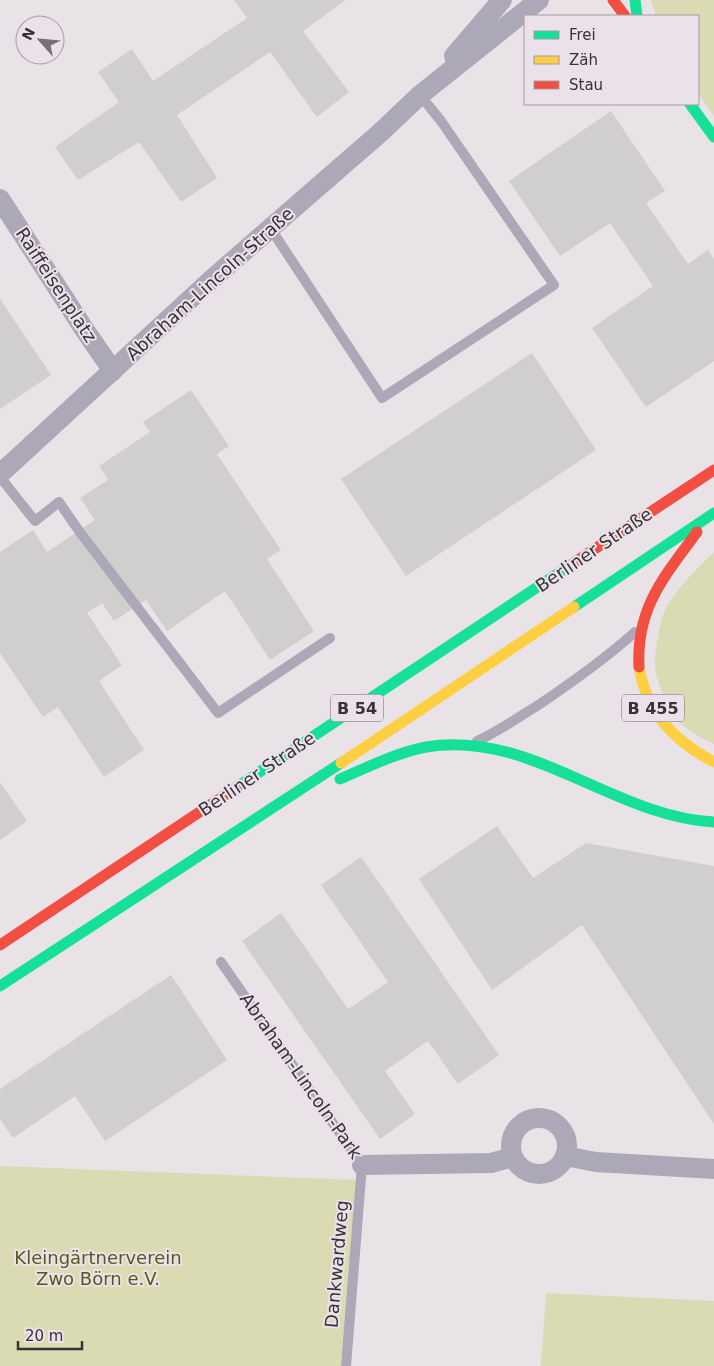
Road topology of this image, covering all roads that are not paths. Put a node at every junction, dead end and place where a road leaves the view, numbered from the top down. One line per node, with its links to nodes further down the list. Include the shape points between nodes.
1 (502, 0): 7 (street, Abraham-Lincoln-Straße)
2 (539, 0): 7 (street, Abraham-Lincoln-Straße)
3 (612, 0): 5 (main road)
4 (635, 0): 6 (main road)
5 (624, 15)
6 (637, 15)
7 (420, 95): 11 (street, Abraham-Lincoln-Straße); 11 (lane, via 554,285 382,398)
8 (691, 105): 9 (main road)
9 (714, 137)
10 (0, 199): 12 (street, Raiffeisenplatz)
11 (271, 229): 12 (street, Abraham-Lincoln-Straße)
12 (113, 371): 14 (street, Abraham-Lincoln-Straße)
13 (714, 470): 22 (main road, Berliner Straße / B 54)
14 (0, 475): 17 (lane, via 35,520 59,502 218,713)
15 (711, 515): 16 (main road, B 455, via 666,575 650,602); 20 (main road, B 54)
16 (641, 627): 18 (lane, via 556,693); 19 (main road, B 455, via 638,661 650,702 678,740)
17 (330, 638)
18 (467, 746): 20 (main road, via 428,747 386,759); 21 (main road, via 496,749 526,758 656,813)
19 (714, 762)
20 (268, 812): 24 (main road, Berliner Straße / B 54)
21 (714, 822)
22 (0, 945)
23 (221, 962): 27 (lane, Abraham-Lincoln-Park)
24 (0, 986)
25 (565, 1156): 26 (street, via 553,1170 544,1174 526,1171); 26 (street, via 566,1138 562,1130 555,1123 538,1118 529,1119 515,1131 511,1149); 28 (street, via 596,1162)
26 (513, 1158): 27 (street, Abraham-Lincoln-Park, via 491,1162)
27 (362, 1165): 29 (lane, Dankwardweg)
28 (714, 1169)
29 (346, 1366)

